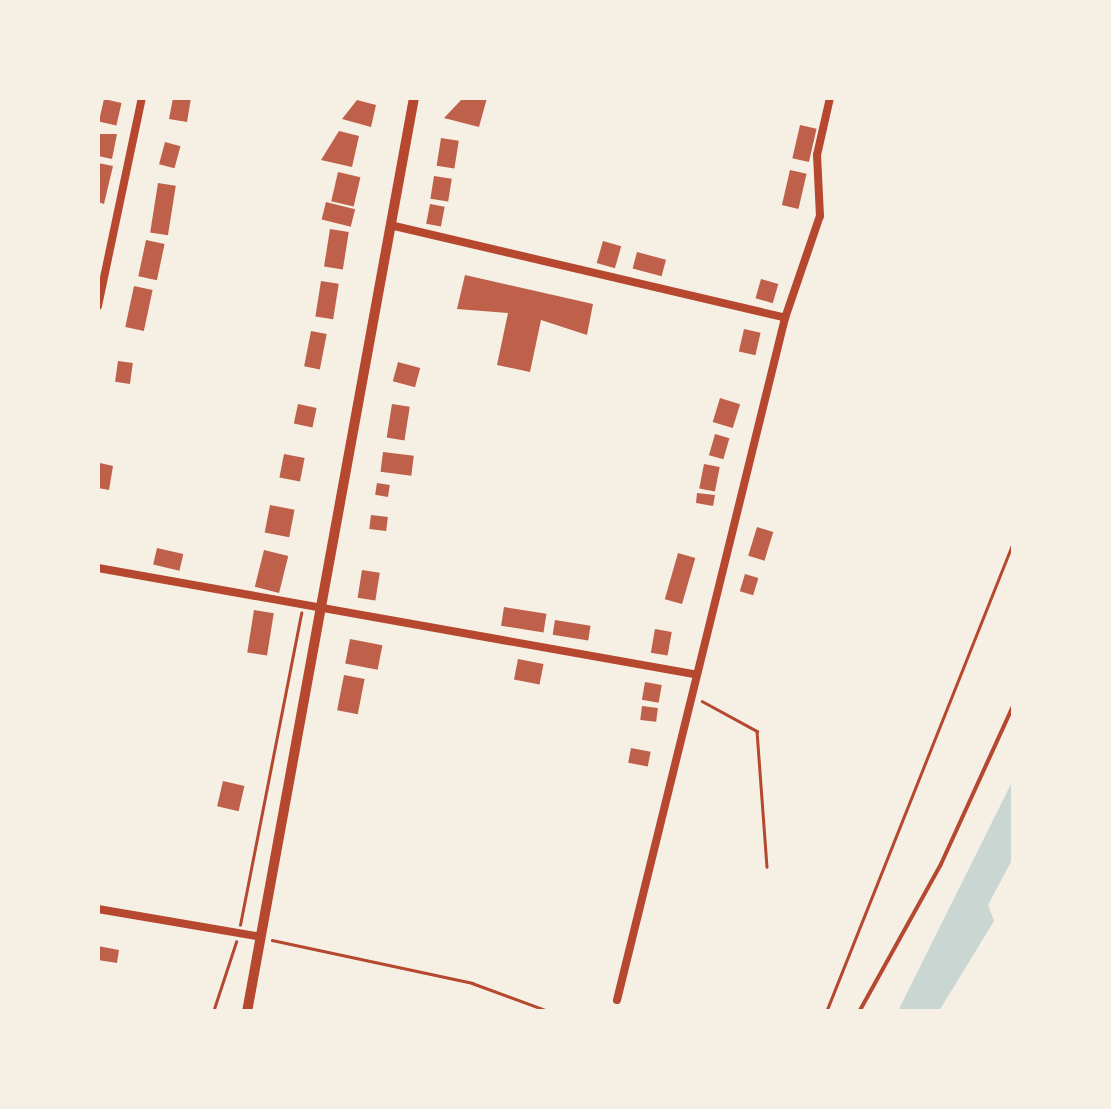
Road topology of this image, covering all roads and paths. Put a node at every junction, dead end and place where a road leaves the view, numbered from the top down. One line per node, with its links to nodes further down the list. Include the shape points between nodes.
1 (142, 98): 5 (street)
2 (414, 98): 4 (street)
3 (830, 98): 6 (street, via 816,155 820,216)
4 (390, 226): 6 (street); 10 (street)
5 (98, 306)
6 (784, 318): 11 (street)
7 (1014, 540): 22 (path)
8 (98, 568): 9 (street)
9 (303, 603): 10 (street); 16 (path)
10 (318, 606): 11 (street); 17 (street)
11 (693, 674): 12 (street)
12 (688, 691): 14 (path, via 757,731); 18 (street)
13 (1014, 704): 23 (lane, via 941,864)
14 (768, 867)
15 (98, 909): 16 (street)
16 (238, 933): 17 (street); 19 (path)
17 (261, 938): 20 (street); 21 (path, via 472,983)
18 (617, 1000)
19 (212, 1012)
20 (248, 1012)
21 (551, 1012)
22 (826, 1012)
23 (859, 1012)

